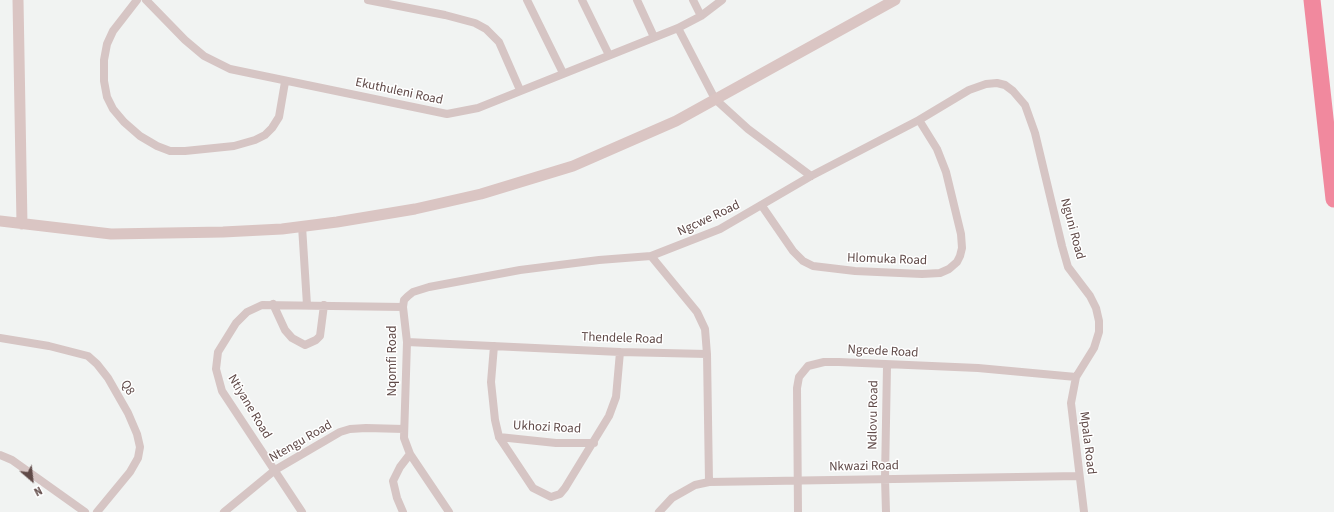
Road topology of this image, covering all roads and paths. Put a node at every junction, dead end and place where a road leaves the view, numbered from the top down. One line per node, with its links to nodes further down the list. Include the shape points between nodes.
1 (18, 0): 24 (street)
2 (137, 0): 16 (street, via 113,31 104,60 104,81 107,97 113,109 140,136 157,146 185,151 234,146 265,135 279,117)
3 (146, 0): 16 (street, Ekuthuleni Road, via 204,56 230,68)
4 (368, 0): 18 (street, via 445,15 475,23 486,29 499,42)
5 (527, 0): 15 (street)
6 (582, 0): 14 (street)
7 (636, 0): 13 (street)
8 (693, 0): 11 (street)
9 (722, 0): 11 (street, Ekuthuleni Road)
10 (895, 0): 19 (street)
11 (701, 16): 12 (street, Ekuthuleni Road)
12 (678, 28): 13 (street, Ekuthuleni Road); 19 (street)
13 (654, 37): 14 (street, Ekuthuleni Road)
14 (609, 55): 15 (street, Ekuthuleni Road)
15 (563, 73): 18 (street, Ekuthuleni Road)
16 (285, 82): 18 (street, Ekuthuleni Road, via 447,114 478,108)
17 (1005, 85): 20 (street, Ngcwe Road, via 986,84 968,90); 38 (street, Nguni Road, via 1025,105 1035,133 1068,267 1090,296 1100,321 1094,348)
18 (520, 90)
19 (715, 99): 21 (street, via 748,129); 25 (street, via 676,121 620,146 573,166 527,181 415,209)
20 (919, 120): 21 (street, Ngcwe Road); 22 (street, Hlomuka Road, via 937,149 946,172 961,234 960,256 949,269 940,273 922,274 813,266 793,251)
21 (811, 176): 22 (street, Ngcwe Road)
22 (762, 206): 26 (street, Ngcwe Road, via 707,234)
23 (0, 221): 24 (street)
24 (22, 224): 25 (street, via 111,234 223,232)
25 (302, 226): 28 (street)
26 (651, 256): 30 (street, Ngcwe Road, via 520,270 441,284 413,292 404,300); 36 (street, via 697,312 705,329)
27 (273, 304): 28 (street, Nqomfi Road); 29 (street, via 285,330 292,338 305,345 320,336); 31 (street, Nqomfi Road, via 262,305)
28 (307, 305): 29 (street, Nqomfi Road)
29 (324, 305): 30 (street, Nqomfi Road)
30 (403, 307): 33 (street, Nqomfi Road)
31 (247, 312): 44 (street, Ntiyane Road, via 228,333 218,352 216,369 222,390)
32 (0, 338): 50 (street, Q8, via 88,356 108,378 128,413 140,447 138,458 130,472)
33 (407, 342): 34 (street, Thendele Road); 39 (street, Nqomfi Road)
34 (494, 346): 35 (street, Thendele Road); 40 (street, Ukhozi Road, via 491,382)
35 (620, 352): 36 (street, Thendele Road); 41 (street, Ukhozi Road, via 616,397 609,416)
36 (707, 354): 48 (street)
37 (887, 366): 38 (street, Ngcede Road, via 978,368); 46 (street, Ndlovu Road); 47 (street, Ngcede Road, via 824,362 814,363 803,370 797,388)
38 (1076, 377): 45 (street, Mpala Road, via 1071,403)
39 (404, 429): 42 (street, Nqomfi Road, via 404,438); 44 (street, Ntengu Road, via 350,429 321,442)
40 (499, 438): 41 (street, Ukhozi Road, via 556,444); 41 (street, Ukhozi Road, via 533,488 551,497 560,494 565,488)
41 (594, 442)
42 (410, 454): 53 (street, via 393,481); 54 (street, Nqomfi Road)
43 (0, 455): 49 (street, via 12,460)
44 (275, 470): 51 (street, Ntengu Road); 52 (street, Ntiyane Road)
45 (1079, 476): 46 (street, Nkwazi Road); 58 (street, Mpala Road)
46 (884, 478): 47 (street, Nkwazi Road); 57 (street, Ndlovu Road)
47 (798, 480): 48 (street, Nkwazi Road); 56 (street)
48 (709, 482): 55 (street, Nkwazi Road, via 695,485 672,498)
49 (85, 512)
50 (97, 512)
51 (224, 512)
52 (302, 512)
53 (403, 512)
54 (449, 512)
55 (659, 512)
56 (798, 512)
57 (886, 512)
58 (1084, 512)

